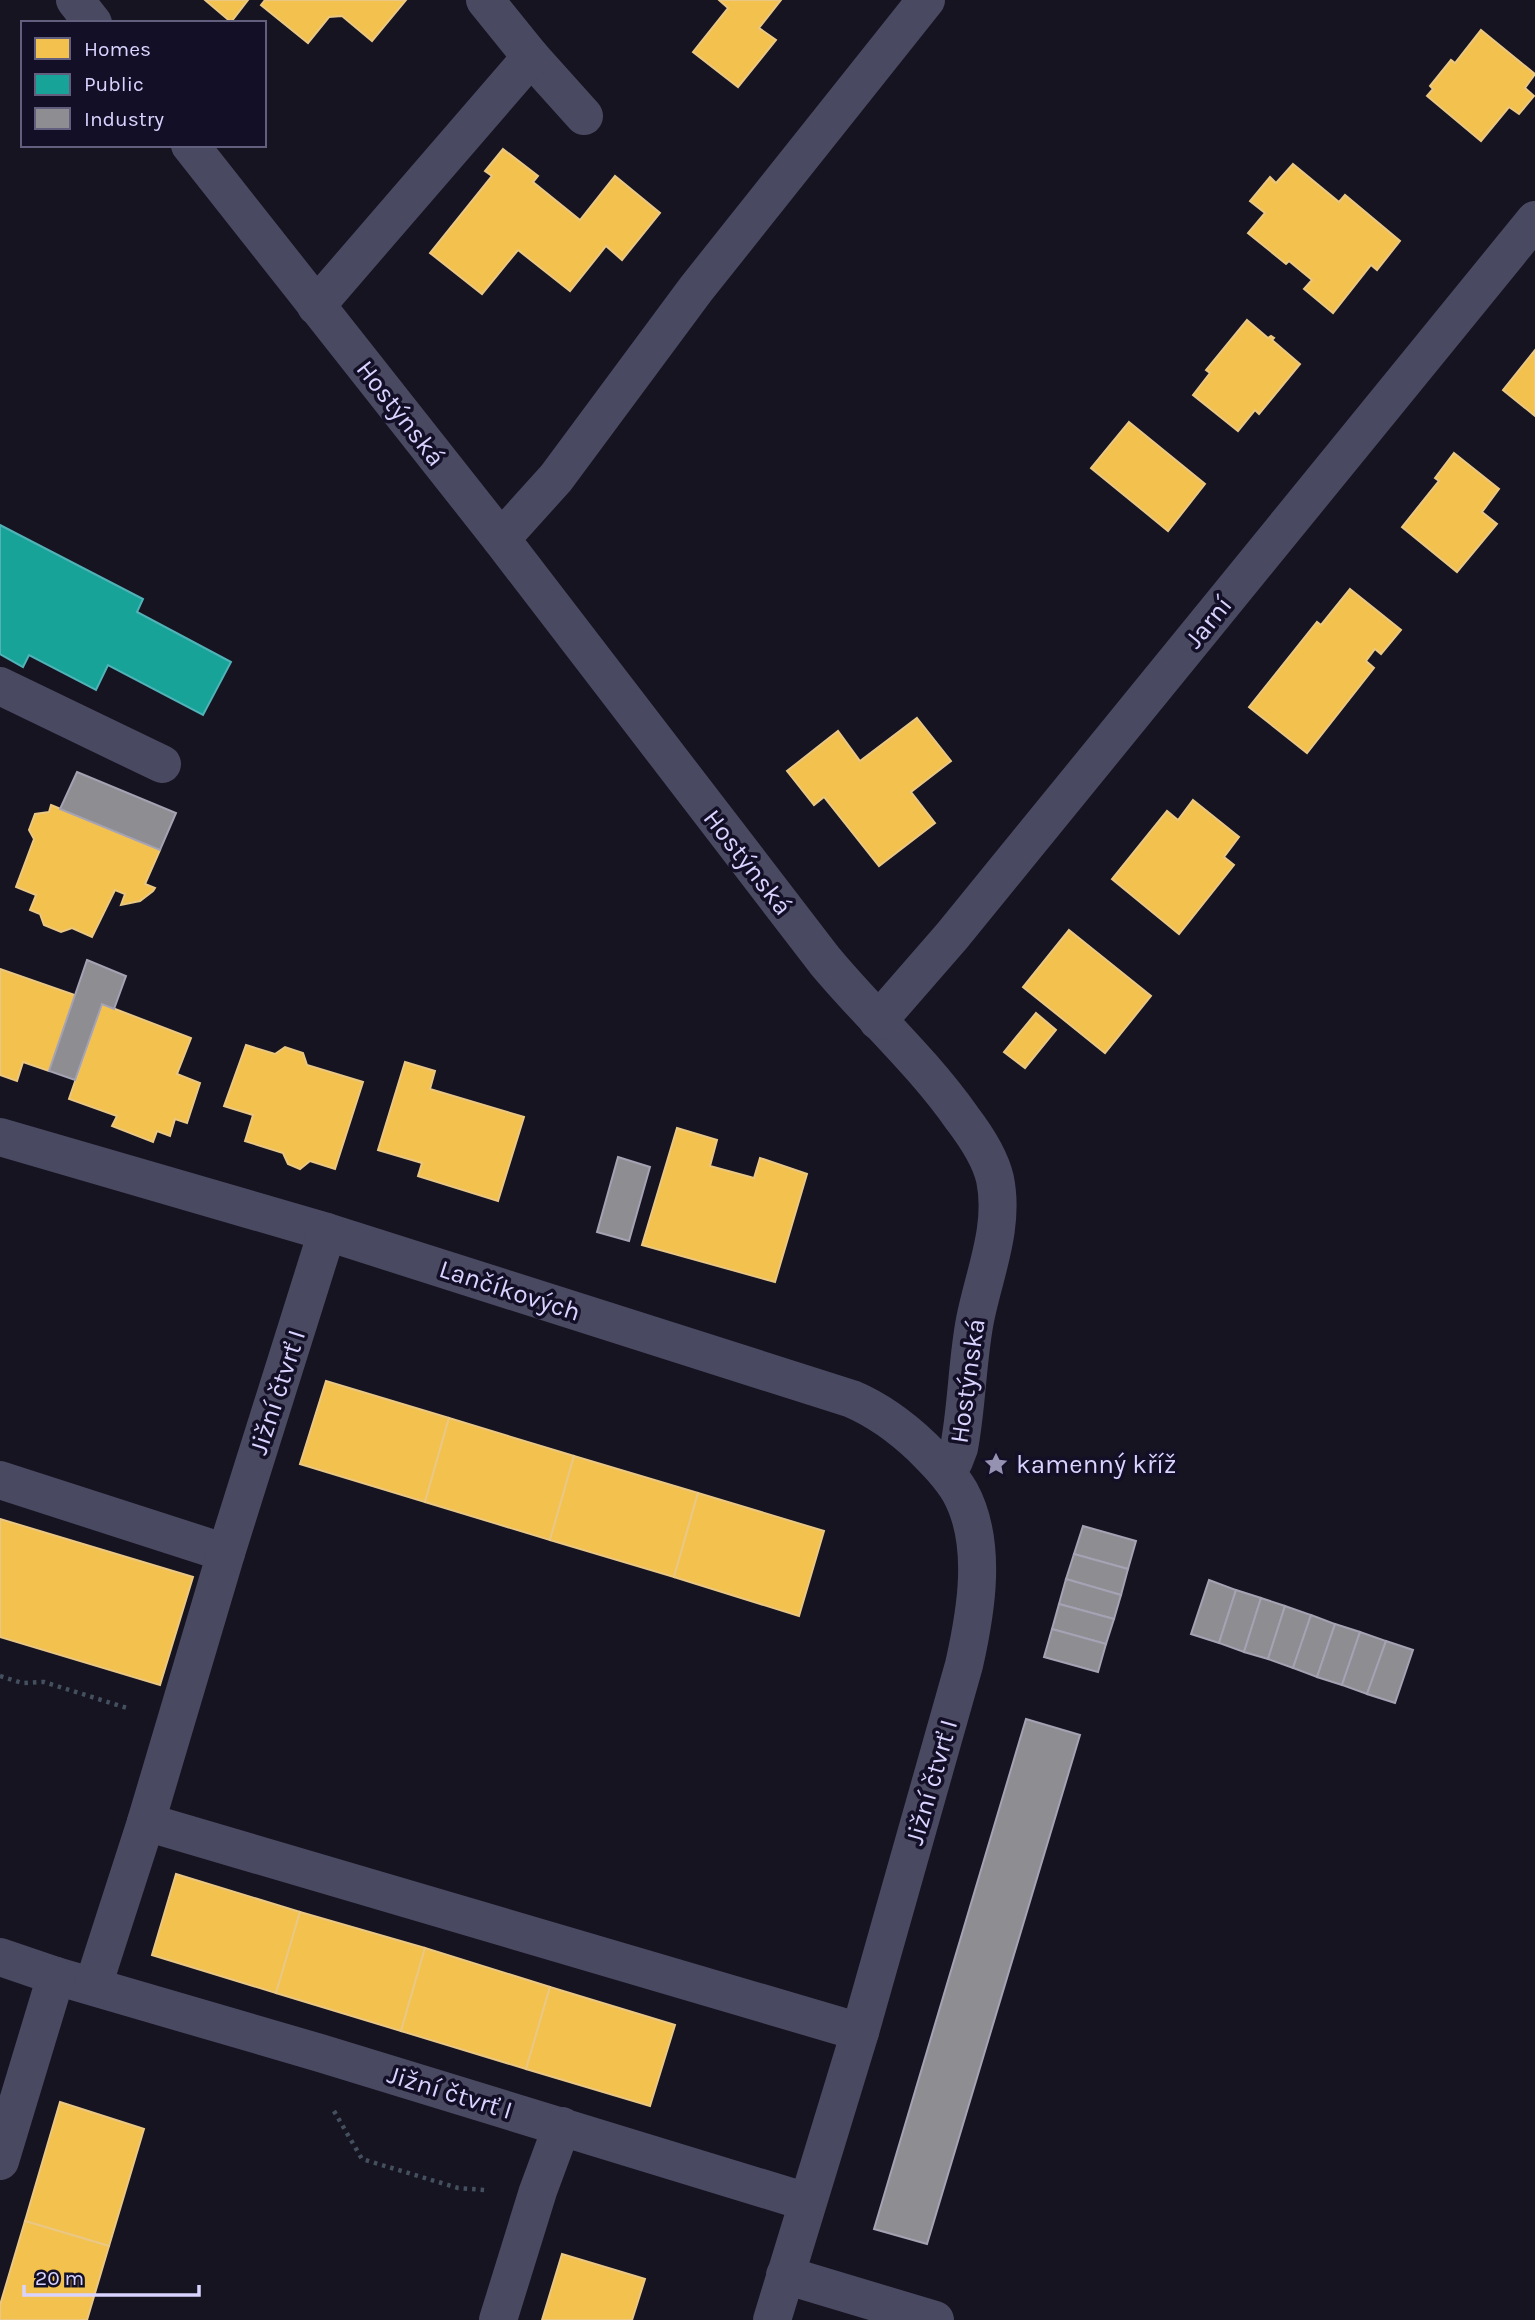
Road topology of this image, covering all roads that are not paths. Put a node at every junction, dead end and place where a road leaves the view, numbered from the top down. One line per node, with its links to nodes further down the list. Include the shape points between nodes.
1 (75, 0): 4 (street)
2 (485, 0): 5 (street)
3 (926, 0): 10 (street, via 696,289 556,478)
4 (91, 21)
5 (531, 57): 6 (street); 9 (street)
6 (584, 117)
7 (192, 147): 9 (street, Hostýnská)
8 (1535, 220): 13 (street, Jarní, via 961,926)
9 (316, 306): 10 (street, Hostýnská)
10 (501, 539): 13 (street, Hostýnská, via 825,961)
11 (0, 686): 12 (street)
12 (162, 764)
13 (878, 1021): 16 (street, Hostýnská, via 950,1101 972,1131 995,1177 997,1227 975,1322 959,1448)
14 (0, 1137): 15 (street, Lančíkových)
15 (327, 1232): 16 (street, Lančíkových, via 852,1399 890,1419); 19 (street, Jižní čtvrť I)
16 (946, 1472): 18 (street, Lančíkových)
17 (0, 1480): 19 (street)
18 (970, 1519): 24 (street, Jižní čtvrť I, via 976,1556 974,1624)
19 (226, 1553): 20 (street, Jižní čtvrť I)
20 (146, 1822): 23 (street, Jižní čtvrť I); 24 (street)
21 (0, 1957): 22 (street, Jižní čtvrť I)
22 (56, 1976): 23 (street, Jižní čtvrť I); 26 (street)
23 (93, 1986): 25 (street, Jižní čtvrť I)
24 (860, 2032): 27 (street, Jižní čtvrť I)
25 (562, 2126): 27 (street, Jižní čtvrť I); 29 (street)
26 (0, 2161)
27 (807, 2202): 28 (street, Jižní čtvrť I)
28 (785, 2275): 30 (street, Jižní čtvrť I); 31 (street)
29 (498, 2320)
30 (772, 2320)
31 (934, 2320)

